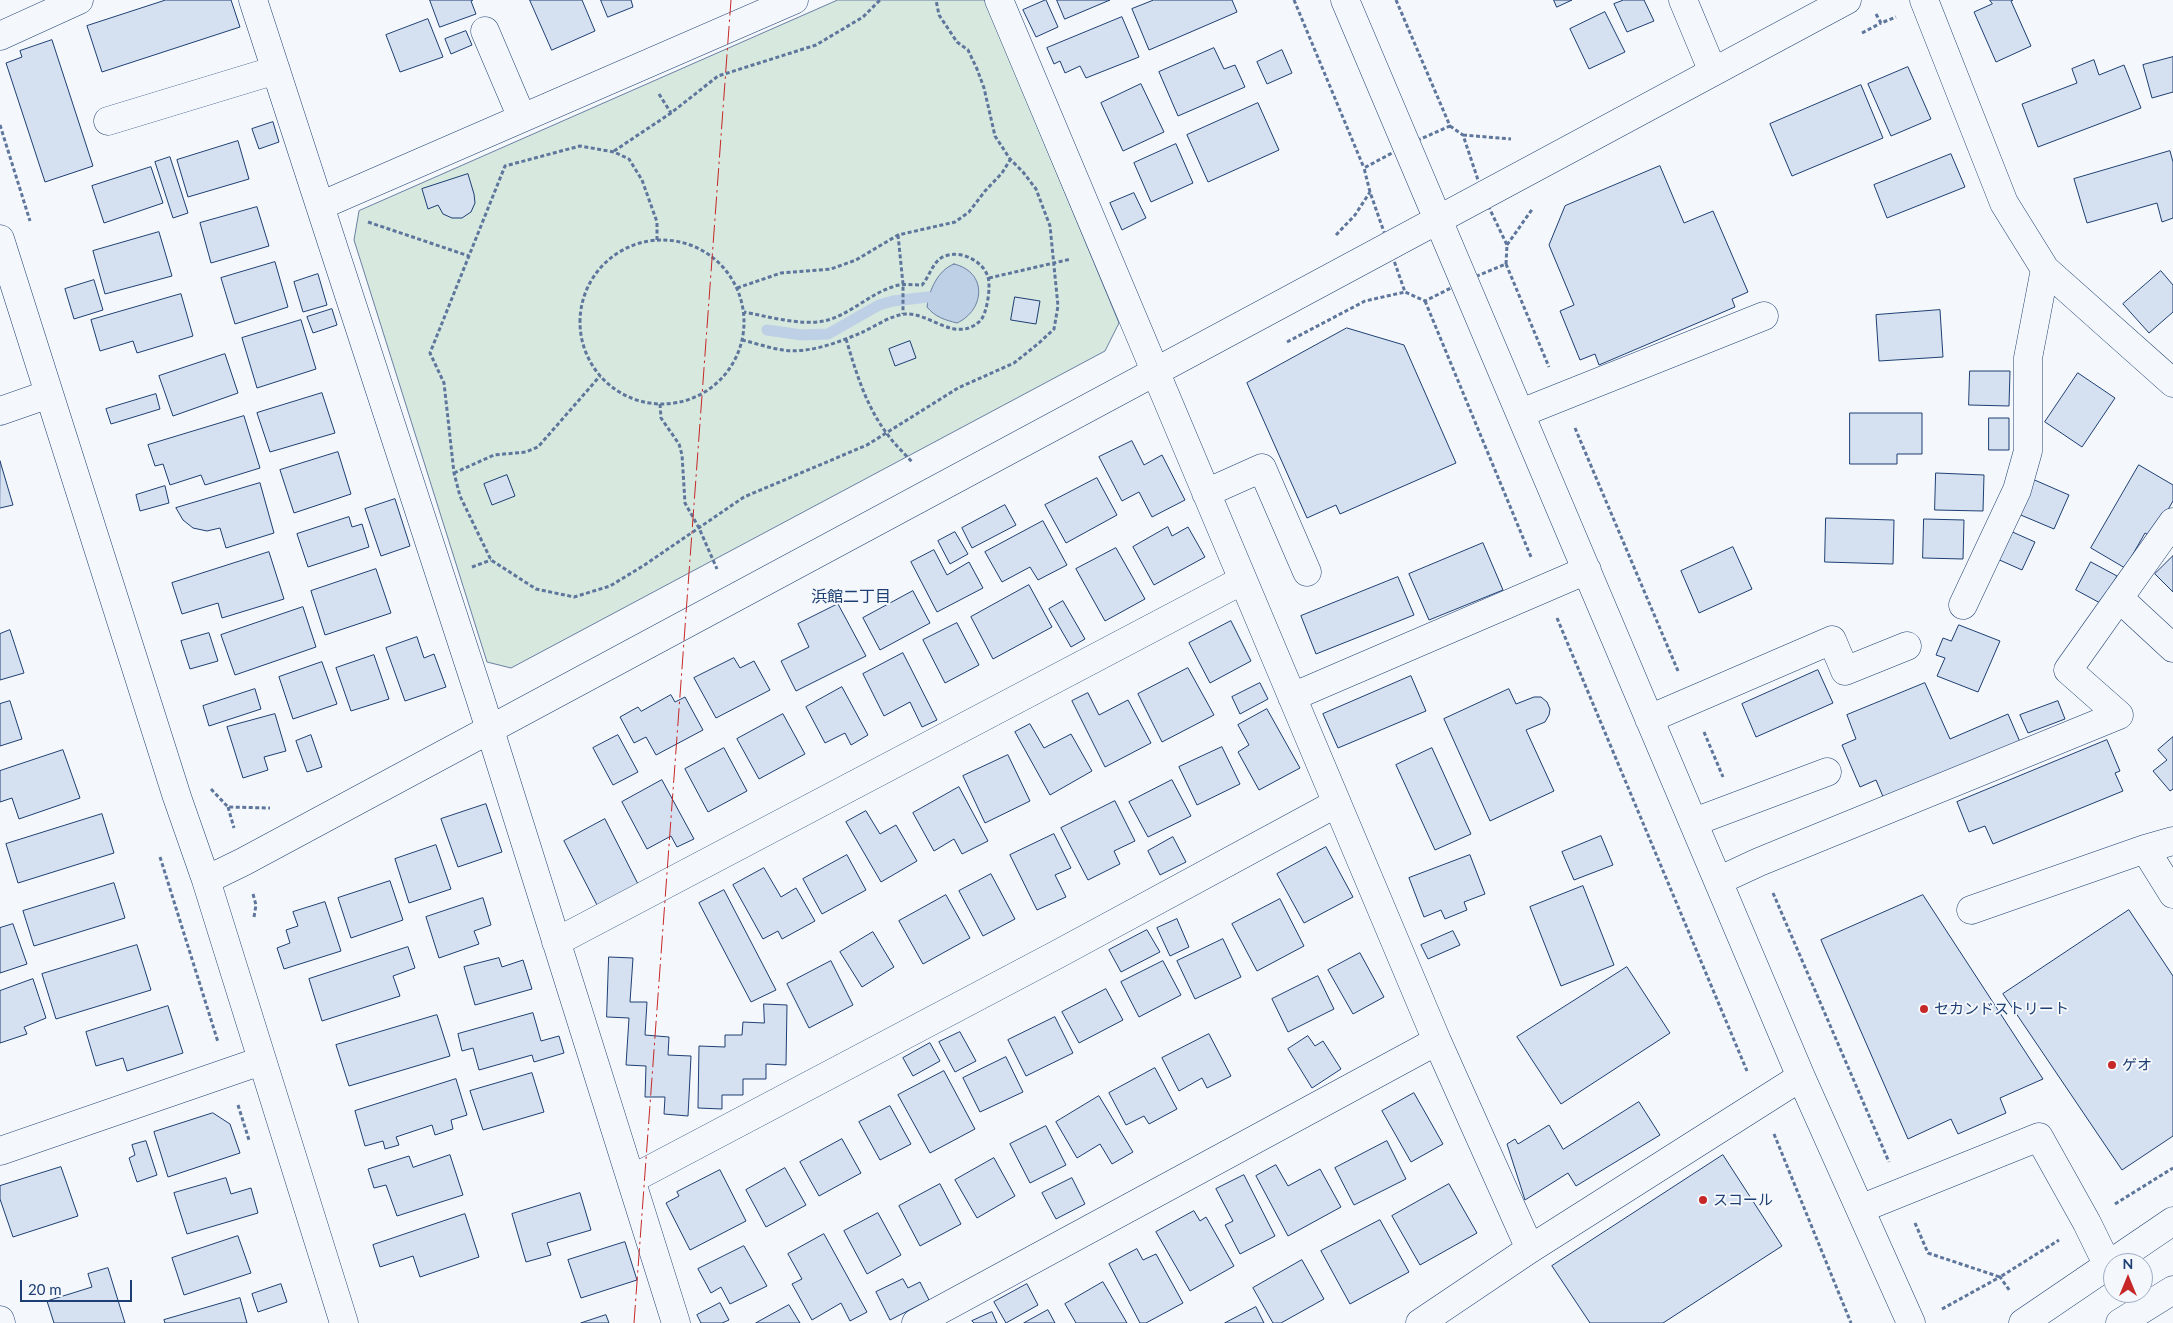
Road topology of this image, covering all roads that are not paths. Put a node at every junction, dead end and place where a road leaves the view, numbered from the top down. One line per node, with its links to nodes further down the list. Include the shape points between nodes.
1 (79, 0): 10 (street)
2 (253, 0): 11 (street)
3 (794, 0): 13 (street)
4 (999, 0): 20 (street)
5 (1345, 0): 16 (street)
6 (1683, 0): 12 (street)
7 (1847, 0): 12 (street)
8 (1924, 0): 18 (street, via 2004,203)
9 (485, 30): 13 (street)
10 (0, 36)
11 (276, 70): 14 (street); 15 (street)
12 (1713, 72): 16 (street)
13 (522, 118): 15 (street)
14 (108, 121)
15 (320, 206): 36 (street)
16 (1440, 220): 20 (street); 24 (street)
17 (0, 239): 22 (street)
18 (2045, 269): 21 (street); 31 (street, via 2028,358 2028,451 2017,490)
19 (1764, 316): 24 (street)
20 (1156, 372): 25 (street); 36 (street)
21 (2173, 383)
22 (49, 394): 23 (street); 42 (street)
23 (0, 411)
24 (1521, 413): 27 (street)
25 (1206, 493): 28 (street, via 1262,468); 29 (street)
26 (2173, 522): 30 (street)
27 (1588, 570): 34 (street); 35 (street)
28 (1307, 572)
29 (1243, 580): 34 (street); 46 (street)
30 (2119, 598): 33 (street); 43 (street, via 2068,670 2119,715)
31 (1963, 605)
32 (1908, 646): 35 (street, via 1845,671 1832,640)
33 (2173, 648)
34 (1292, 697): 38 (street)
35 (1649, 719): 39 (street)
36 (490, 730): 42 (street); 46 (street)
37 (1827, 772): 39 (street)
38 (1337, 803): 47 (street); 51 (street)
39 (1694, 822): 43 (street)
40 (2173, 841): 41 (street)
41 (2145, 849): 44 (street); 45 (street)
42 (206, 880): 48 (street)
43 (1718, 881): 49 (street)
44 (2173, 894)
45 (1971, 910)
46 (556, 942): 51 (street)
47 (1437, 1041): 54 (street); 63 (street)
48 (260, 1061): 50 (street); 61 (street)
49 (1801, 1077): 52 (street); 54 (street)
50 (0, 1150)
51 (632, 1179): 62 (street)
52 (1860, 1209): 56 (street, via 2039,1137); 59 (street)
53 (2173, 1221): 55 (street)
54 (1530, 1249): 64 (street)
55 (2127, 1253)
56 (2103, 1256)
57 (2103, 1269): 60 (street)
58 (2173, 1290): 65 (street)
59 (1922, 1318)
60 (2026, 1320)
61 (344, 1323)
62 (676, 1323)
63 (916, 1323)
64 (1420, 1323)
65 (2120, 1323)

